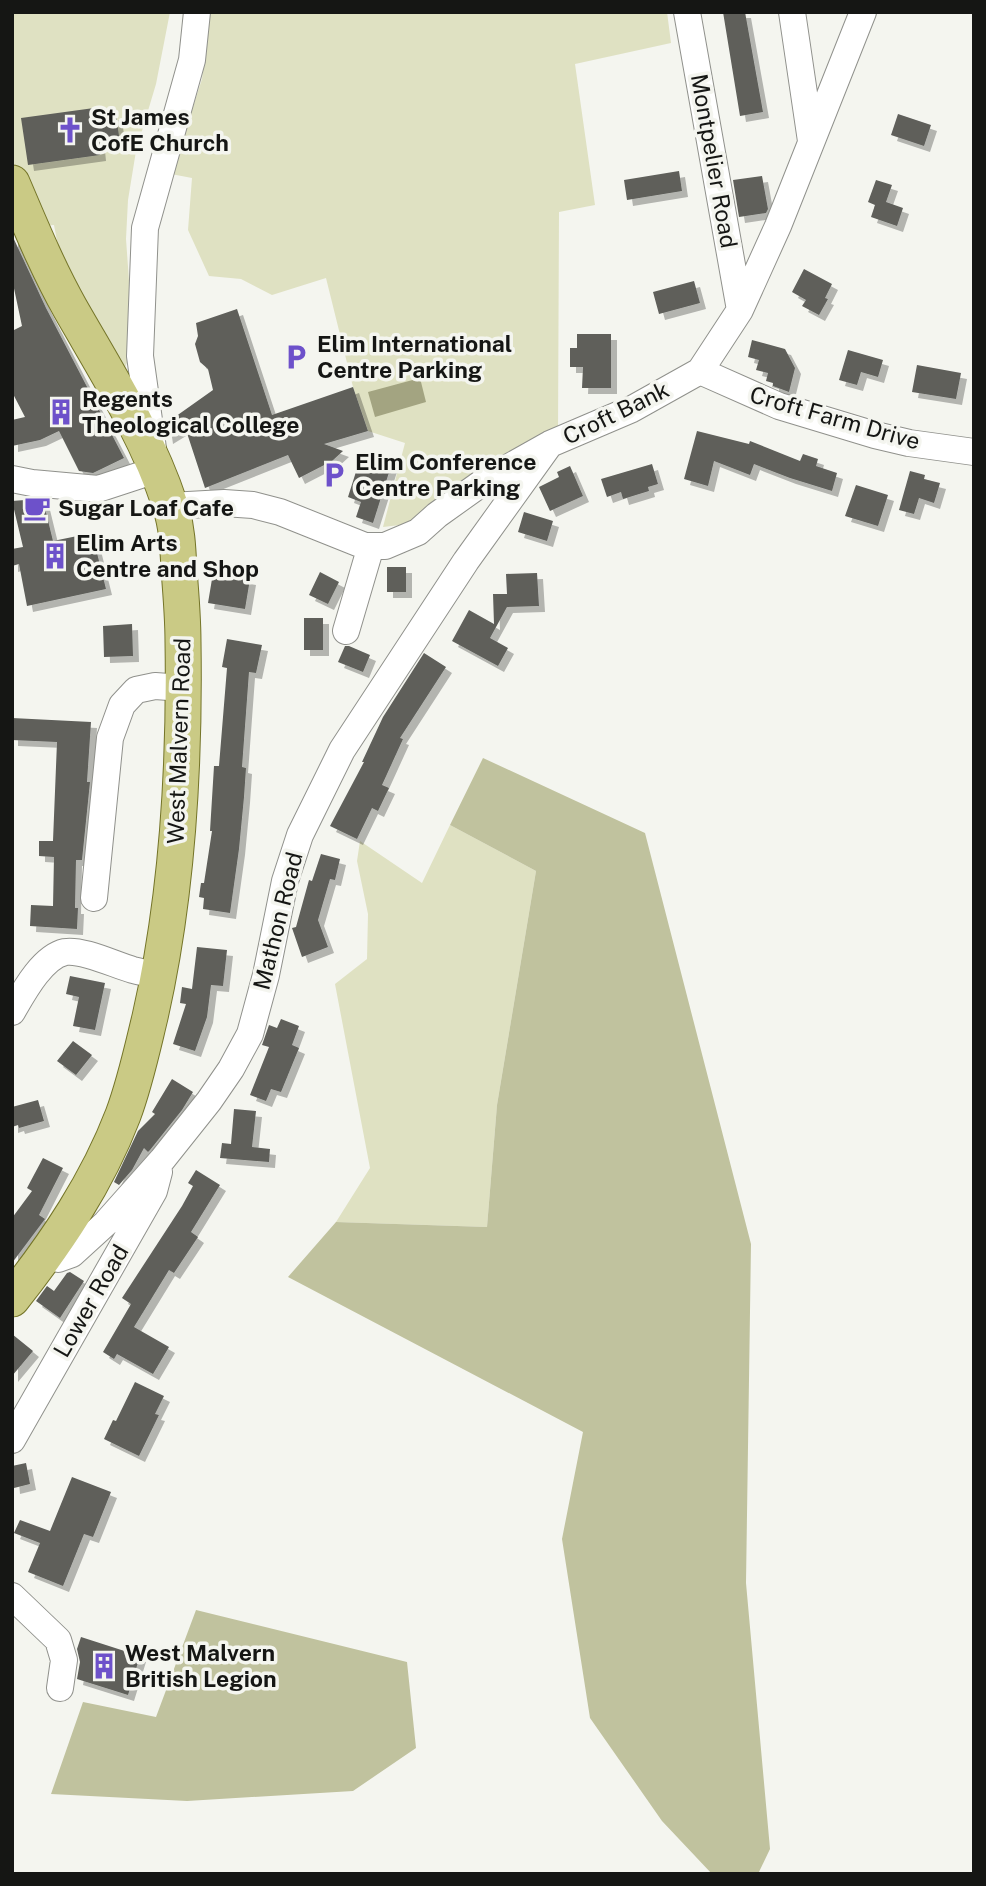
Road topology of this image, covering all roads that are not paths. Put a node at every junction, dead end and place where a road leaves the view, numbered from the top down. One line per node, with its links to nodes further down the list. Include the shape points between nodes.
1 (197, 12): 11 (street, via 192,60 145,228 140,356)
2 (687, 12): 7 (street, Montpelier Road)
3 (792, 12): 5 (street)
4 (863, 12): 5 (street, Croft Bank)
5 (811, 142): 7 (street, Croft Bank)
6 (12, 183): 11 (main road, West Malvern Road, via 45,260)
7 (740, 310): 8 (street, Croft Bank)
8 (700, 371): 9 (street, Croft Bank, via 632,409); 10 (street, Croft Farm Drive, via 779,406 874,435)
9 (550, 444): 14 (street, Croft Bank, via 486,480 418,532 384,546); 20 (street, Mathon Road, via 466,561 342,750 300,835 285,881 250,1034 209,1101)
10 (974, 452)
11 (156, 470): 12 (street, via 98,489); 13 (main road, West Malvern Road)
12 (13, 479)
13 (170, 506): 14 (street, via 253,505); 16 (main road, West Malvern Road, via 177,535 183,618)
14 (370, 546): 15 (street)
15 (346, 631)
16 (183, 688): 17 (street, via 136,690 122,705 110,738); 18 (main road, West Malvern Road, via 178,826)
17 (94, 898)
18 (159, 976): 19 (street, via 65,952 39,971); 21 (main road, West Malvern Road, via 123,1116 80,1205)
19 (12, 1012)
20 (162, 1160): 21 (street, Mathon Road, via 72,1254 58,1259); 23 (street, Lower Road, via 154,1191)
21 (46, 1256): 22 (main road, West Malvern Road)
22 (12, 1299)
23 (12, 1440)
24 (12, 1596): 25 (street, via 58,1640 64,1660)
25 (60, 1688)

